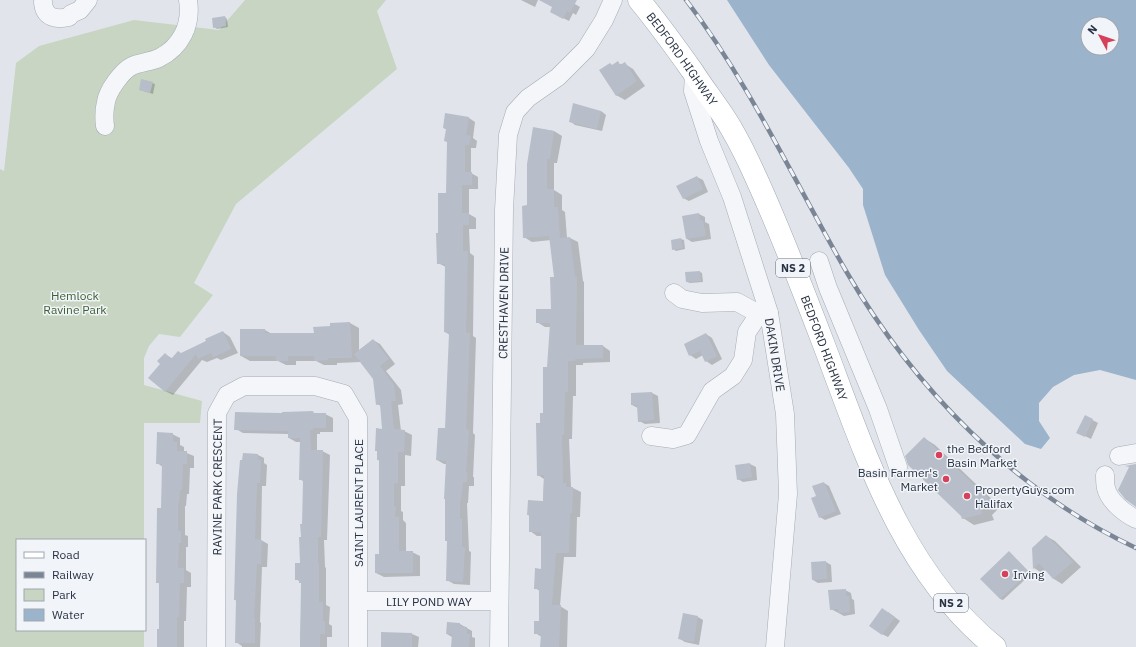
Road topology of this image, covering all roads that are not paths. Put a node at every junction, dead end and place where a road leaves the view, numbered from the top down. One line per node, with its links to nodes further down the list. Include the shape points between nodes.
1 (88, 0): 5 (street, via 80,10 69,17 57,20 45,11)
2 (188, 0): 7 (street, via 189,20 185,33 176,46 159,58 133,65 124,71 106,100)
3 (613, 0): 17 (street, CRESTHAVEN DRIVE, via 586,49 558,77 528,98 515,112 508,135 504,210)
4 (639, 0): 6 (main road, BEDFORD HIGHWAY / NS 2)
5 (43, 2)
6 (694, 74): 10 (street, DAKIN DRIVE, via 693,91 709,141 732,197); 22 (main road, BEDFORD HIGHWAY / NS 2, via 731,128 757,181 824,344 855,431 883,495 914,554 942,594)
7 (105, 126)
8 (819, 260): 13 (street)
9 (674, 293): 10 (street, via 682,299 702,304 737,302)
10 (764, 313): 12 (street, via 747,332 743,360 733,376 712,391 687,435 673,440); 21 (street, DAKIN DRIVE, via 785,414 788,494)
11 (315, 386): 16 (street, SAINT LAURENT PLACE, via 344,394 358,418); 18 (street, RAVINE PARK CRESCENT, via 244,386 227,395 217,413)
12 (650, 436)
13 (898, 467)
14 (1105, 475): 15 (street, via 1110,497)
15 (1136, 519)
16 (359, 601): 17 (street, LILY POND WAY); 19 (street, SAINT LAURENT PLACE)
17 (499, 601): 20 (street, CRESTHAVEN DRIVE)
18 (216, 647)
19 (358, 647)
20 (499, 647)
21 (775, 647)
22 (995, 647)

